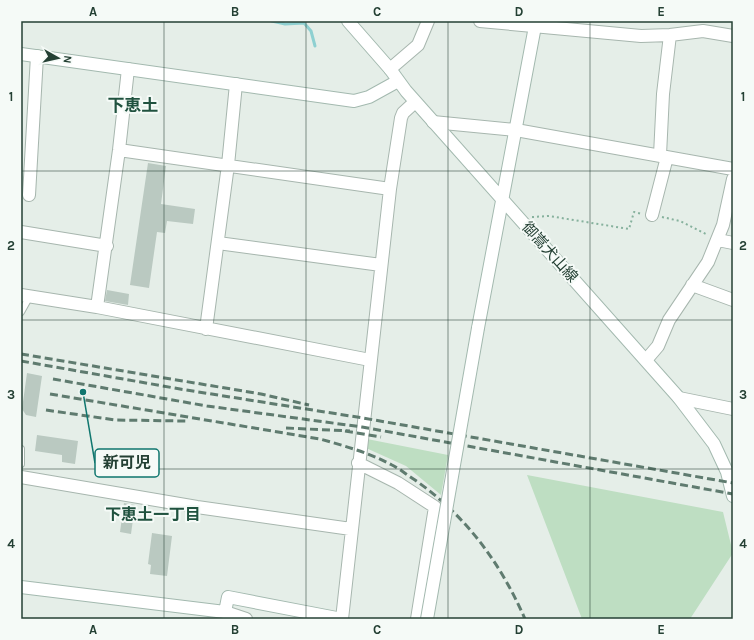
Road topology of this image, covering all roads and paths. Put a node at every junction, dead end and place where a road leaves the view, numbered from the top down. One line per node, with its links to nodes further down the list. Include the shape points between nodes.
1 (348, 21): 11 (street, 御嵩犬山線)
2 (428, 21): 11 (street, via 418,45)
3 (480, 21): 4 (street)
4 (535, 24): 5 (street); 16 (street)
5 (561, 25): 6 (street, via 641,36)
6 (670, 35): 7 (street, via 703,31); 19 (street, via 663,94)
7 (733, 36)
8 (21, 54): 9 (street)
9 (37, 56): 10 (street); 17 (street)
10 (128, 69): 13 (street); 18 (street)
11 (390, 69): 12 (street, 御嵩犬山線)
12 (398, 81): 13 (street, via 369,97 354,101); 14 (street, 御嵩犬山線)
13 (236, 84): 20 (street)
14 (416, 102): 15 (street, 御嵩犬山線); 23 (street, via 401,118)
15 (433, 122): 16 (street); 25 (street, 御嵩犬山線)
16 (516, 130): 19 (street); 25 (street)
17 (27, 136): 24 (street)
18 (119, 150): 20 (street); 32 (street)
19 (664, 156): 21 (street); 26 (street)
20 (228, 165): 23 (street); 30 (street)
21 (733, 168)
22 (733, 179): 29 (street)
23 (390, 189): 33 (street)
24 (29, 195)
25 (502, 198): 27 (street, 御嵩犬山線); 55 (street, bridge)
26 (652, 215): 27 (path, via 634,212 629,229 550,216); 29 (path, via 680,221)
27 (520, 218): 41 (street, 御嵩犬山線)
28 (21, 232): 32 (street)
29 (718, 240): 31 (street); 34 (street, via 708,262)
30 (218, 243): 33 (street); 39 (street)
31 (733, 243)
32 (107, 246): 37 (street)
33 (381, 265): 40 (street)
34 (692, 285): 36 (street); 41 (street, via 669,320 658,346)
35 (26, 295): 37 (street); 38 (lane)
36 (733, 300)
37 (97, 307): 39 (street)
38 (21, 312)
39 (206, 329): 40 (street)
40 (370, 360): 45 (street)
41 (646, 360): 42 (street, 御嵩犬山線)
42 (679, 398): 43 (street); 48 (street, 御嵩犬山線, via 714,444 727,472)
43 (733, 409)
44 (21, 449): 46 (lane)
45 (358, 463): 49 (street); 54 (street, via 398,483 435,507)
46 (21, 464)
47 (21, 477): 49 (street, via 198,507)
48 (733, 496)
49 (351, 529): 53 (street)
50 (21, 586): 51 (street)
51 (225, 612): 52 (street); 53 (street, via 228,597)
52 (246, 619)
53 (342, 619)
54 (417, 619)
55 (426, 619)

